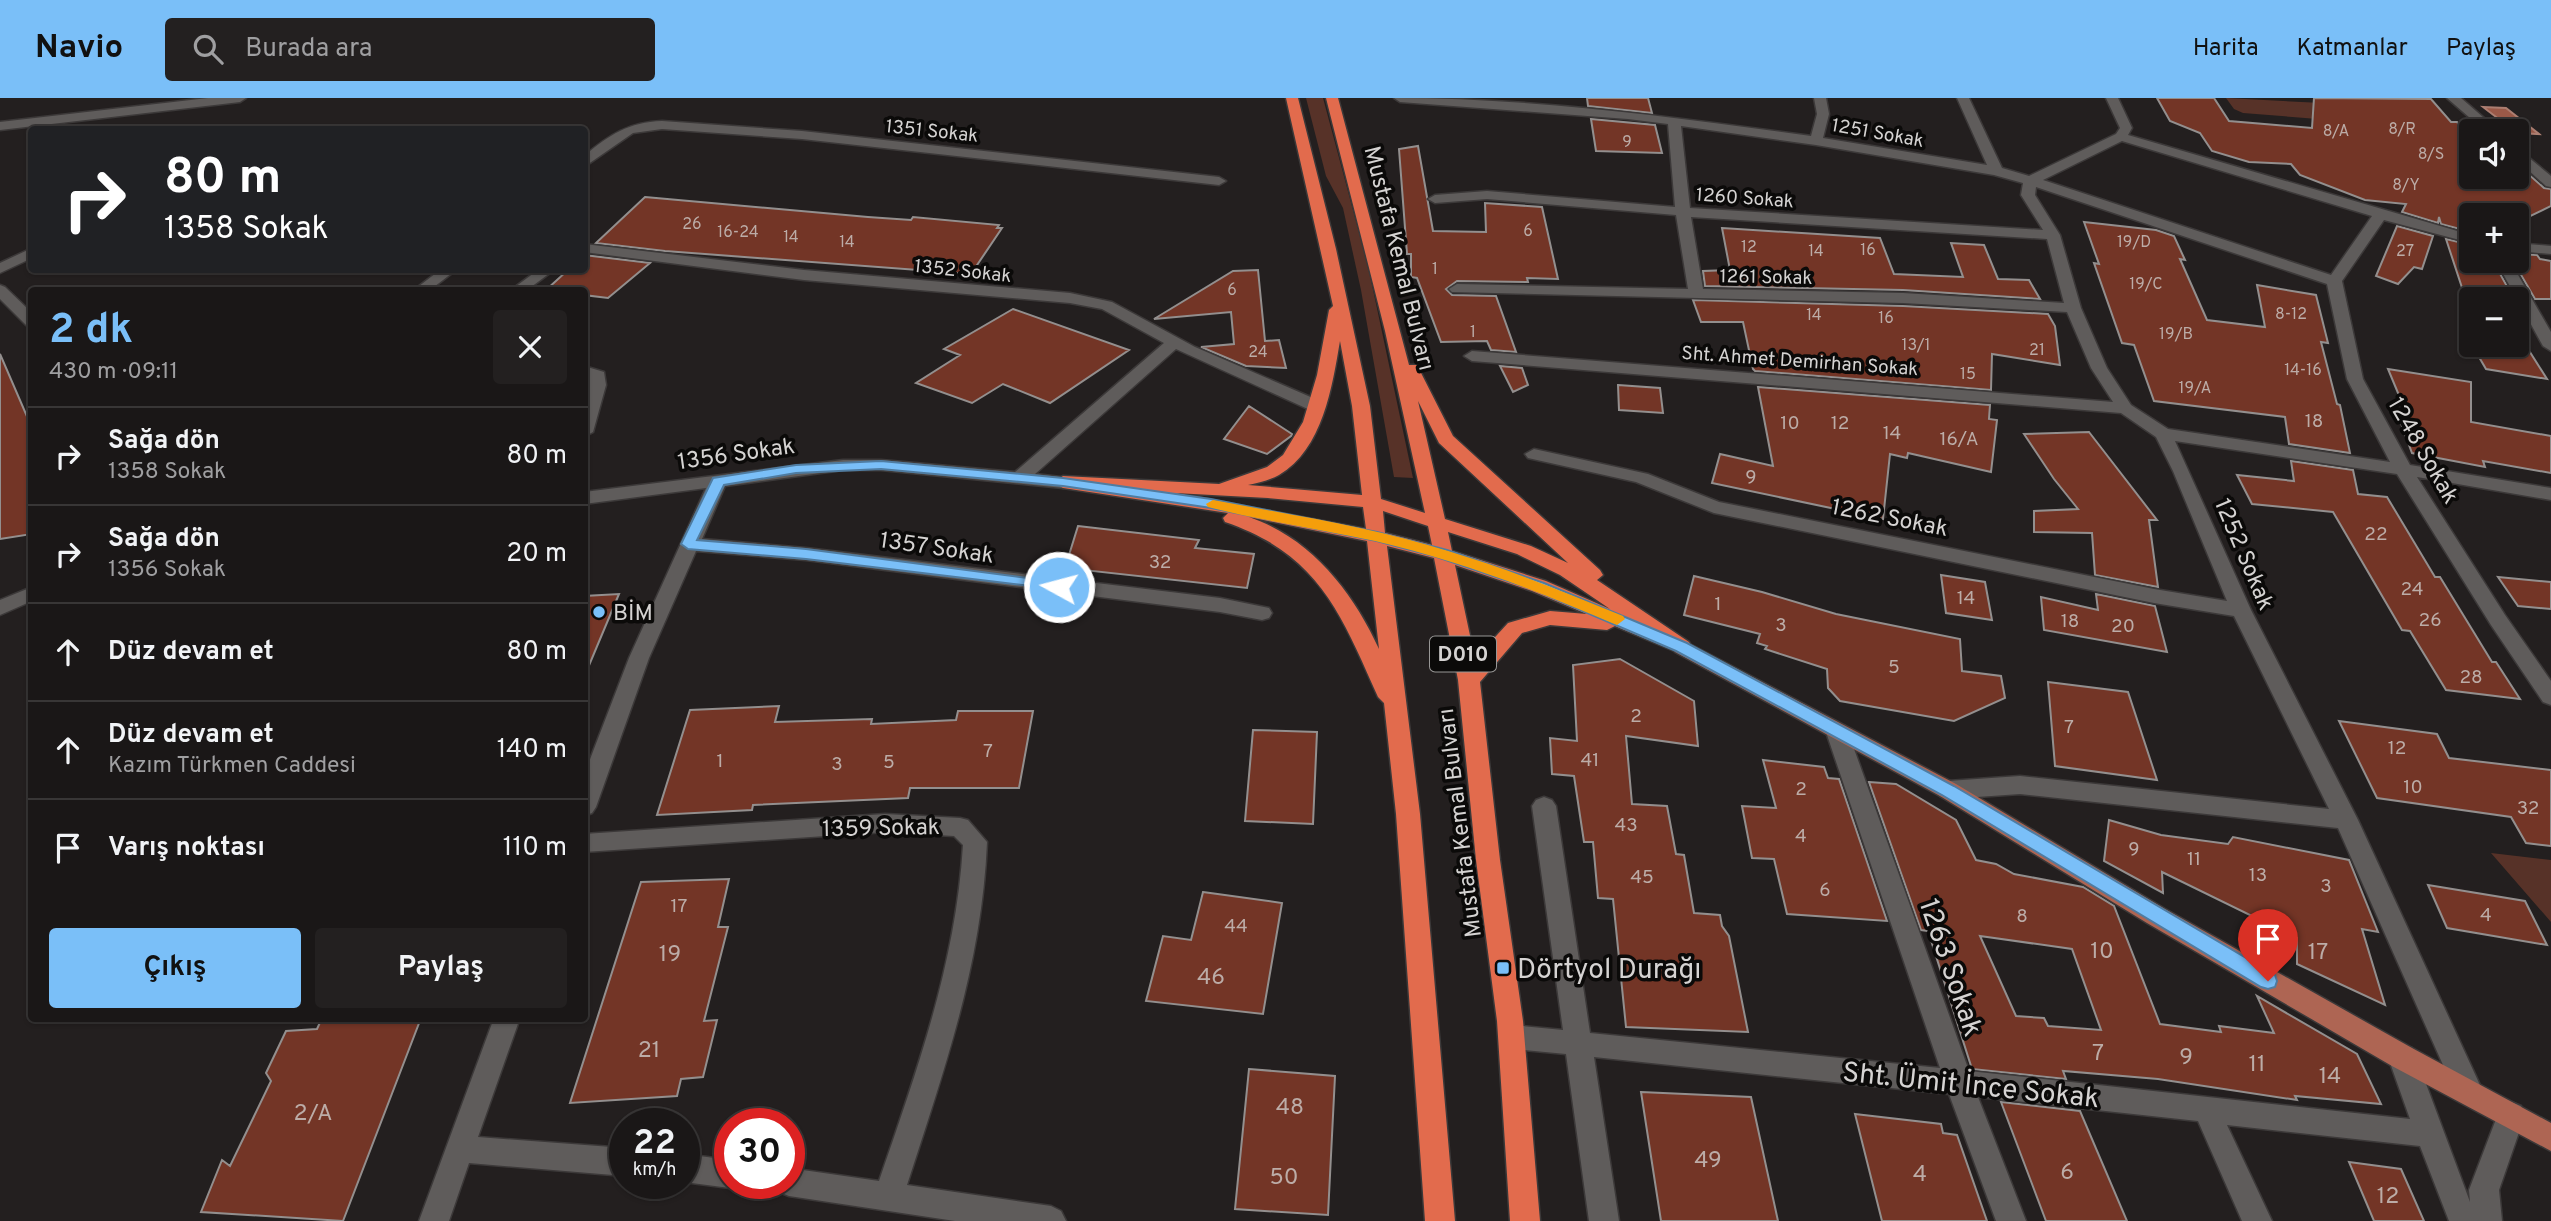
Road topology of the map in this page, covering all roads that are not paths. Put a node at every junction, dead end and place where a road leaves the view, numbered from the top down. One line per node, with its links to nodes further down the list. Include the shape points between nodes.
1 (240, 98): 11 (street)
2 (1292, 98): 39 (highway)
3 (1332, 98): 42 (highway, Mustafa Kemal Bulvarı / D010)
4 (1400, 98): 10 (street, 1251 Sokak)
5 (1821, 98): 13 (street, via 1823,114)
6 (1963, 98): 16 (street)
7 (2112, 98): 12 (street, via 2126,128)
8 (2454, 98): 9 (street)
9 (2479, 119)
10 (1674, 121): 13 (street, 1251 Sokak); 21 (street)
11 (0, 126)
12 (2121, 137): 18 (street); 22 (street)
13 (1816, 141): 16 (street, 1251 Sokak)
14 (588, 160): 17 (street, 1351 Sokak, via 618,135 641,125 802,135)
15 (2529, 162): 19 (street)
16 (1996, 171): 18 (street, 1251 Sokak)
17 (1219, 181)
18 (2030, 181): 23 (street, 1252 Sokak, via 2028,195); 33 (street, 1251 Sokak)
19 (2551, 183)
20 (1435, 199): 21 (street, 1260 Sokak, via 1486,195)
21 (1683, 212): 23 (street, 1260 Sokak); 38 (street)
22 (2381, 215): 24 (street); 33 (street)
23 (2053, 235): 40 (street, 1252 Sokak)
24 (2459, 236)
25 (588, 248): 43 (street, 1352 Sokak, via 804,275 1070,298 1107,305)
26 (2529, 248): 27 (street)
27 (2551, 250)
28 (28, 254): 29 (street)
29 (0, 268)
30 (445, 273): 34 (street)
31 (543, 273): 35 (street)
32 (2510, 273): 44 (street)
33 (2334, 281): 52 (street, 1248 Sokak, via 2355,379)
34 (425, 287)
35 (522, 287)
36 (1457, 289): 38 (street, 1261 Sokak)
37 (0, 290): 41 (street)
38 (1696, 294): 40 (street, 1261 Sokak, via 1903,298)
39 (1339, 298): 47 (highway); 60 (highway, via 1361,406)
40 (2073, 308): 48 (street, 1252 Sokak, via 2099,368)
41 (28, 318)
42 (1393, 331): 61 (highway, Mustafa Kemal Bulvarı / D010); 69 (highway, via 1445,439 1593,575)
43 (1175, 342): 47 (street, 1352 Sokak); 53 (street)
44 (2551, 346)
45 (1472, 356): 48 (street, Sht. Ahmet Demirhan Sokak)
46 (588, 372): 49 (street, via 598,376)
47 (1316, 406): 56 (highway, via 1293,455 1273,471)
48 (2125, 408): 50 (street, 1252 Sokak)
49 (588, 419)
50 (2163, 434): 52 (street); 67 (street, 1252 Sokak)
51 (1534, 454): 67 (street, 1262 Sokak, via 1642,478 1714,507)
52 (2403, 469): 57 (street); 71 (street, 1248 Sokak)
53 (1018, 478): 54 (street, 1356 Sokak, via 844,465); 55 (street, 1356 Sokak)
54 (718, 481): 59 (street, 1356 Sokak); 63 (street)
55 (1063, 482): 56 (highway); 58 (highway)
56 (1217, 490): 60 (highway)
57 (2551, 494)
58 (1156, 495): 62 (highway); 72 (highway, via 1248,522 1300,553 1342,599)
59 (588, 497)
60 (1372, 502): 61 (highway); 62 (highway)
61 (1435, 522): 64 (highway, Mustafa Kemal Bulvarı / D010); 69 (highway, via 1524,550 1567,570)
62 (1377, 537): 64 (highway); 72 (highway)
63 (688, 544): 68 (street, 1357 Sokak, via 806,554); 75 (street, via 639,658)
64 (1442, 554): 69 (highway, via 1539,586); 70 (highway, Mustafa Kemal Bulvarı / D010)
65 (28, 595): 66 (street)
66 (0, 608)
67 (2241, 610): 77 (street, 1252 Sokak)
68 (1262, 613)
69 (1682, 647): 70 (highway, via 1595,620 1550,618 1515,628); 73 (main road)
70 (1469, 680): 80 (highway, Mustafa Kemal Bulvarı / D010)
71 (2551, 696)
72 (1396, 713): 95 (highway)
73 (1837, 732): 74 (main road); 83 (street, 1263 Sokak)
74 (1948, 790): 77 (street, via 2020,785); 82 (main road)
75 (588, 796)
76 (1544, 806): 81 (street)
77 (2346, 820): 84 (street, 1252 Sokak)
78 (588, 843): 92 (street, 1359 Sokak, via 885,823 960,827 975,842 975,881 958,982)
79 (506, 1022): 89 (street)
80 (1512, 1037): 81 (street, Sht. Ümit İnce Sokak); 96 (highway, Mustafa Kemal Bulvarı / D010)
81 (1579, 1044): 83 (street, Sht. Ümit İnce Sokak); 97 (street)
82 (2402, 1057): 84 (main road); 87 (street)
83 (1959, 1082): 85 (street, Sht. Ümit İnce Sokak); 98 (street, 1263 Sokak)
84 (2469, 1092): 86 (main road)
85 (2206, 1109): 87 (street, Sht. Ümit İnce Sokak); 99 (street)
86 (2511, 1115): 88 (main road); 101 (street, via 2484,1190)
87 (2429, 1134): 100 (street)
88 (2551, 1138)
89 (459, 1149): 90 (street); 93 (street)
90 (609, 1161)
91 (805, 1184): 92 (street)
92 (889, 1195): 94 (street)
93 (434, 1221)
94 (1051, 1221)
95 (1440, 1221)
96 (1525, 1221)
97 (1604, 1221)
98 (2011, 1221)
99 (2257, 1221)
100 (2464, 1221)
101 (2487, 1221)

